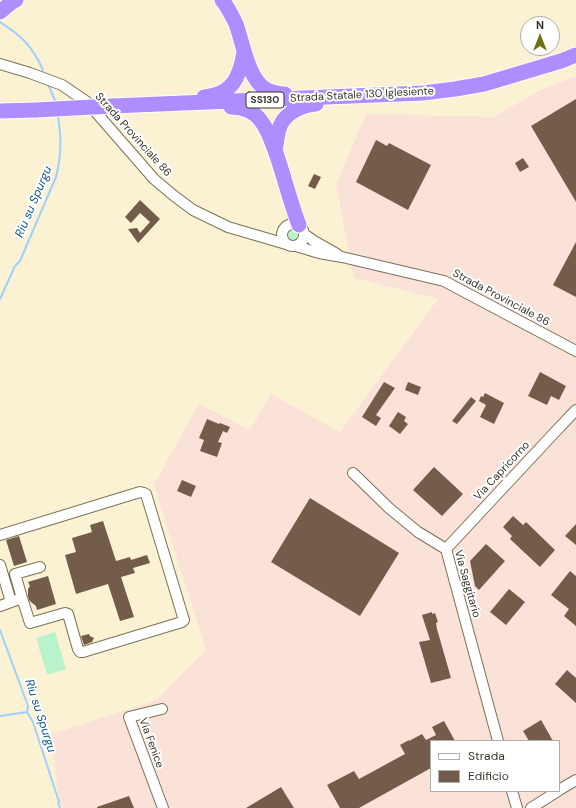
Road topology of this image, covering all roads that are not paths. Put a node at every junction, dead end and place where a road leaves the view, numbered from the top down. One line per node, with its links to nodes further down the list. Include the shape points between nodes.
1 (16, 0): 3 (highway)
2 (222, 0): 4 (highway, via 236,24)
3 (1, 9)
4 (244, 52): 8 (highway, via 257,80 268,91 284,94 342,91); 9 (highway, via 239,74 224,92 212,96 182,98)
5 (576, 54): 8 (highway, Strada Statale 130 Iglesiente / SS130, via 561,61 484,84 423,93)
6 (0, 59): 7 (street, Strada Provinciale 86)
7 (5, 66): 13 (street, Strada Provinciale 86, via 62,85 87,102 154,178 192,210 228,227)
8 (374, 95): 9 (highway, Strada Statale 130 Iglesiente / SS130); 11 (highway, via 341,102 312,104 290,113 281,123)
9 (157, 105): 10 (highway, Strada Statale 130 Iglesiente / SS130, bridge); 11 (highway, via 182,109 240,107 248,110 261,120)
10 (0, 111)
11 (275, 150): 12 (highway, via 291,201)
12 (293, 229): 13 (street, Strada Provinciale 86); 14 (street, via 282,238 283,242); 14 (street, via 303,240); 15 (street, Strada Provinciale 86)
13 (256, 236): 14 (street, Strada Provinciale 86)
14 (291, 245): 15 (street, Strada Provinciale 86, via 319,254)
15 (342, 257): 16 (street, Strada Provinciale 86, via 444,282)
16 (571, 345): 17 (street, Strada Provinciale 86)
17 (576, 351)
18 (576, 410): 21 (street, Via Capricorno)
19 (353, 473): 21 (street, Via Saggitario, via 418,532)
20 (0, 535): 24 (street, via 140,492 144,493 184,620 80,652 68,614 30,623)
21 (446, 549): 28 (street, Via Saggitario)
22 (0, 565): 25 (street)
23 (40, 567): 24 (street, via 15,574)
24 (22, 598): 25 (street)
25 (11, 602): 26 (street)
26 (0, 606)
27 (162, 709): 33 (street, Via Fenice, via 129,717)
28 (498, 740)
29 (576, 780): 30 (street)
30 (560, 790)
31 (512, 792): 34 (street)
32 (557, 792): 35 (street)
33 (162, 808)
34 (517, 808)
35 (531, 808)

